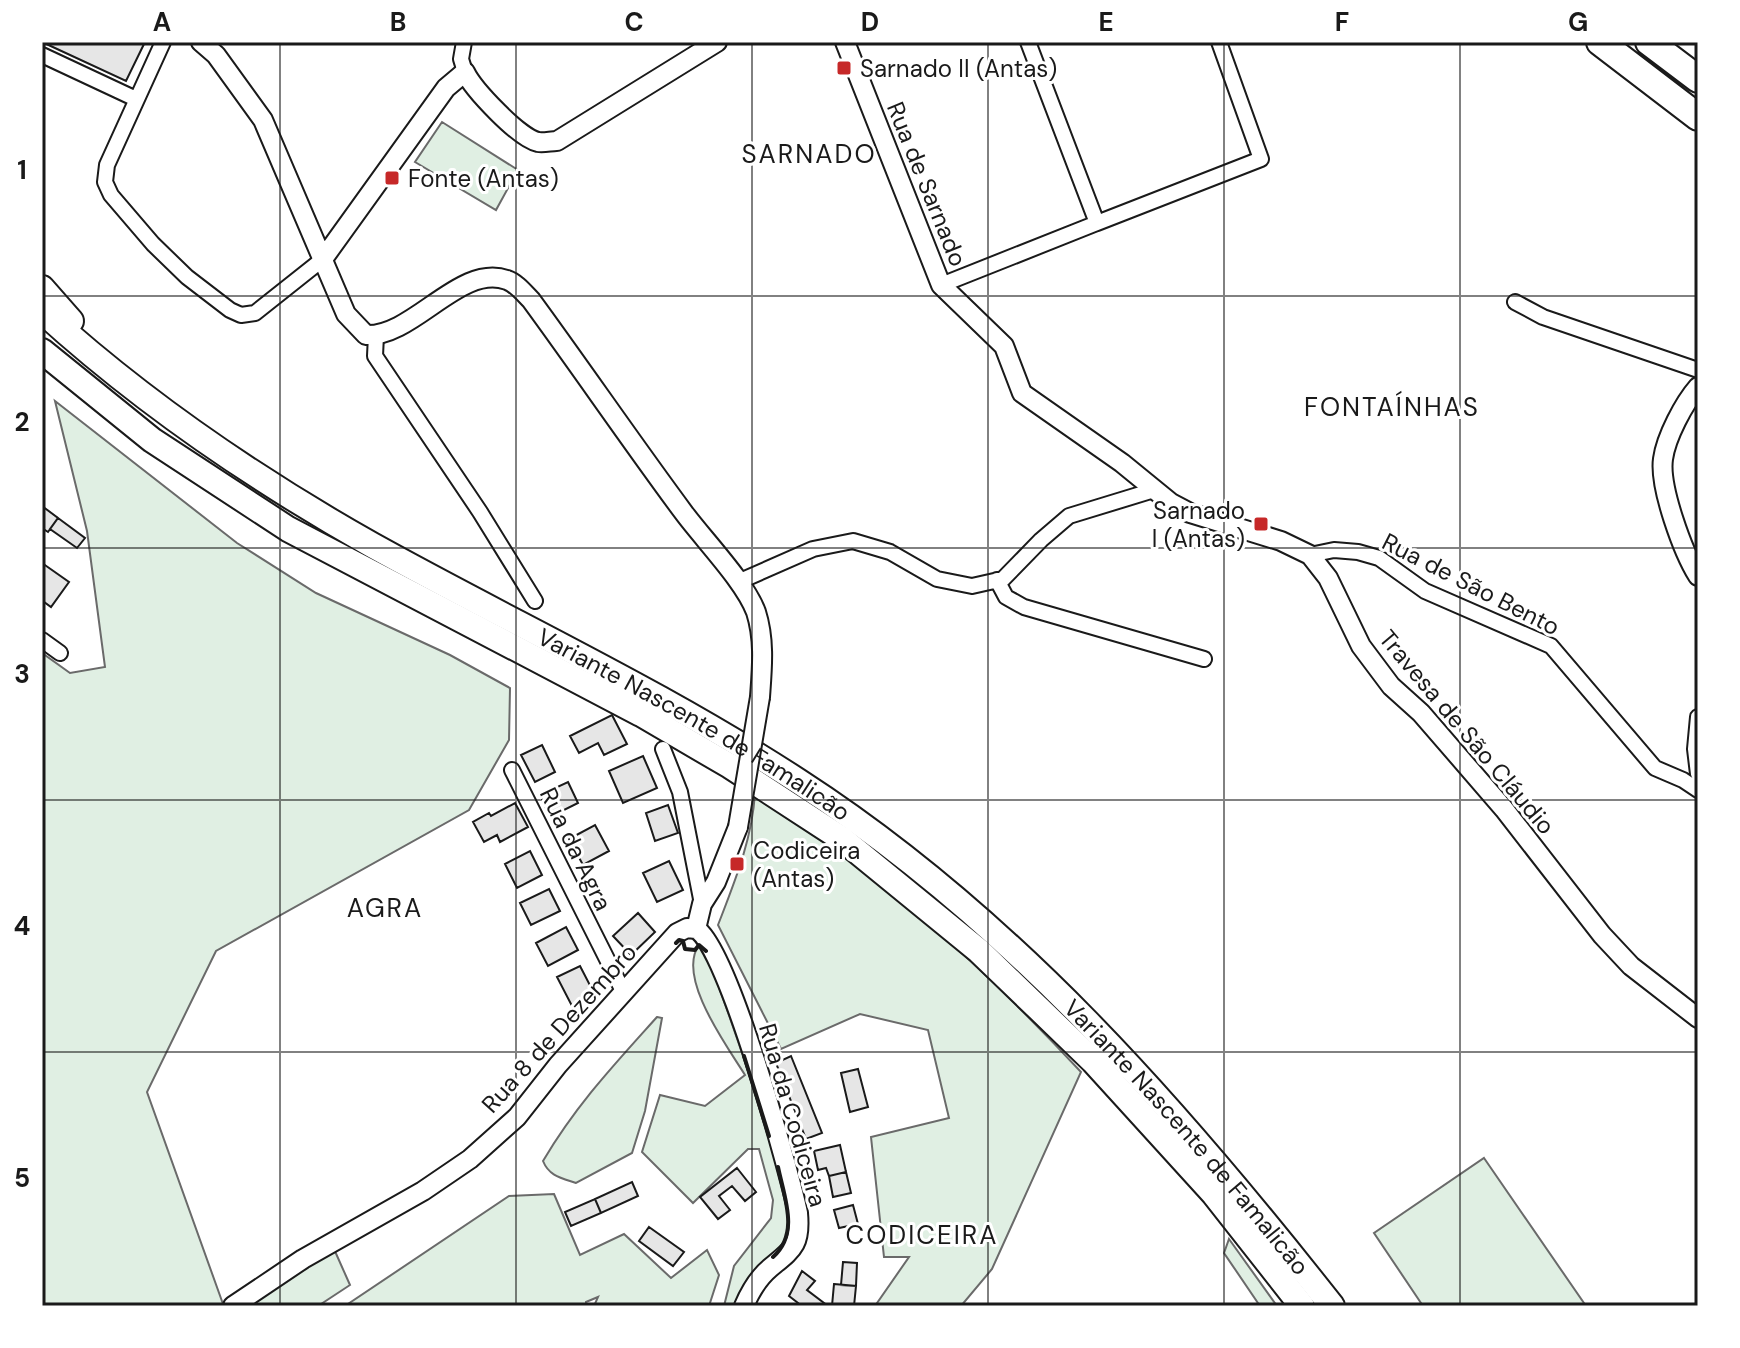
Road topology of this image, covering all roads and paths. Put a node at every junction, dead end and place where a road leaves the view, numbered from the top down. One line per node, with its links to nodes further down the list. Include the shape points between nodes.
1 (163, 42): 13 (street)
2 (201, 42): 16 (street, via 263,120)
3 (464, 42): 11 (street)
4 (717, 42): 11 (street, via 557,141 537,142 521,133)
5 (845, 42): 17 (street, Rua de Sarnado)
6 (1028, 42): 15 (street)
7 (1219, 42): 15 (street, via 1261,159)
8 (1600, 42): 14 (highway)
9 (1649, 42): 12 (highway)
10 (42, 55): 13 (street)
11 (465, 72): 16 (street, via 446,88)
12 (1698, 79)
13 (136, 99): 16 (street, via 107,165 105,182 127,215 187,277 241,315 255,313)
14 (1698, 117)
15 (1097, 223): 17 (street)
16 (323, 259): 21 (street, via 346,314 366,335)
17 (941, 285): 26 (street, Rua de Sarnado, via 1004,346 1022,393)
18 (42, 288): 24 (highway)
19 (1515, 302): 23 (street, via 1586,333)
20 (42, 311): 24 (highway, Variante Nascente de Famalicão)
21 (376, 335): 30 (street, via 461,287 485,279 511,281 531,300); 31 (street, via 375,356)
22 (43, 353): 46 (highway, Variante Nascente de Famalicão, via 152,440 288,529 641,714 842,839 979,951 1093,1061 1214,1194)
23 (1698, 370)
24 (120, 376): 47 (highway, Variante Nascente de Famalicão, via 205,440 327,518 728,736 861,823 993,931 1105,1038 1228,1176)
25 (1698, 387): 28 (street, via 1682,409 1663,459 1677,534)
26 (1154, 490): 27 (street, via 1190,513); 29 (street, via 1069,516)
27 (1310, 555): 39 (street, Rua de São Bento, via 1334,550 1379,558 1425,591 1551,646 1655,768); 43 (street, Travesa de São Cláudio, via 1328,578 1361,646 1391,686 1504,809 1602,935 1631,966)
28 (1698, 576)
29 (997, 580): 30 (street, via 972,586 937,579 890,552 853,541 813,549); 34 (street, via 1006,597 1024,607)
30 (738, 582): 40 (street, bridge, via 755,609 761,633 760,697 738,827)
31 (535, 601)
32 (42, 640): 33 (street)
33 (60, 653)
34 (1204, 659)
35 (1698, 717): 38 (street)
36 (663, 749): 40 (street, via 680,792)
37 (512, 770): 42 (street, Rua da Agra)
38 (1698, 774)
39 (1698, 790)
40 (702, 904): 41 (street)
41 (696, 929): 42 (street, Rua 8 de Dezembro, via 677,933); 45 (street, Rua da Codiceira, via 712,948 734,1002 798,1213 796,1244 759,1280)
42 (623, 991): 44 (street, Rua 8 de Dezembro, via 517,1117 470,1159)
43 (1698, 1018)
44 (233, 1306)
45 (744, 1306)
46 (1302, 1306)
47 (1332, 1306)

